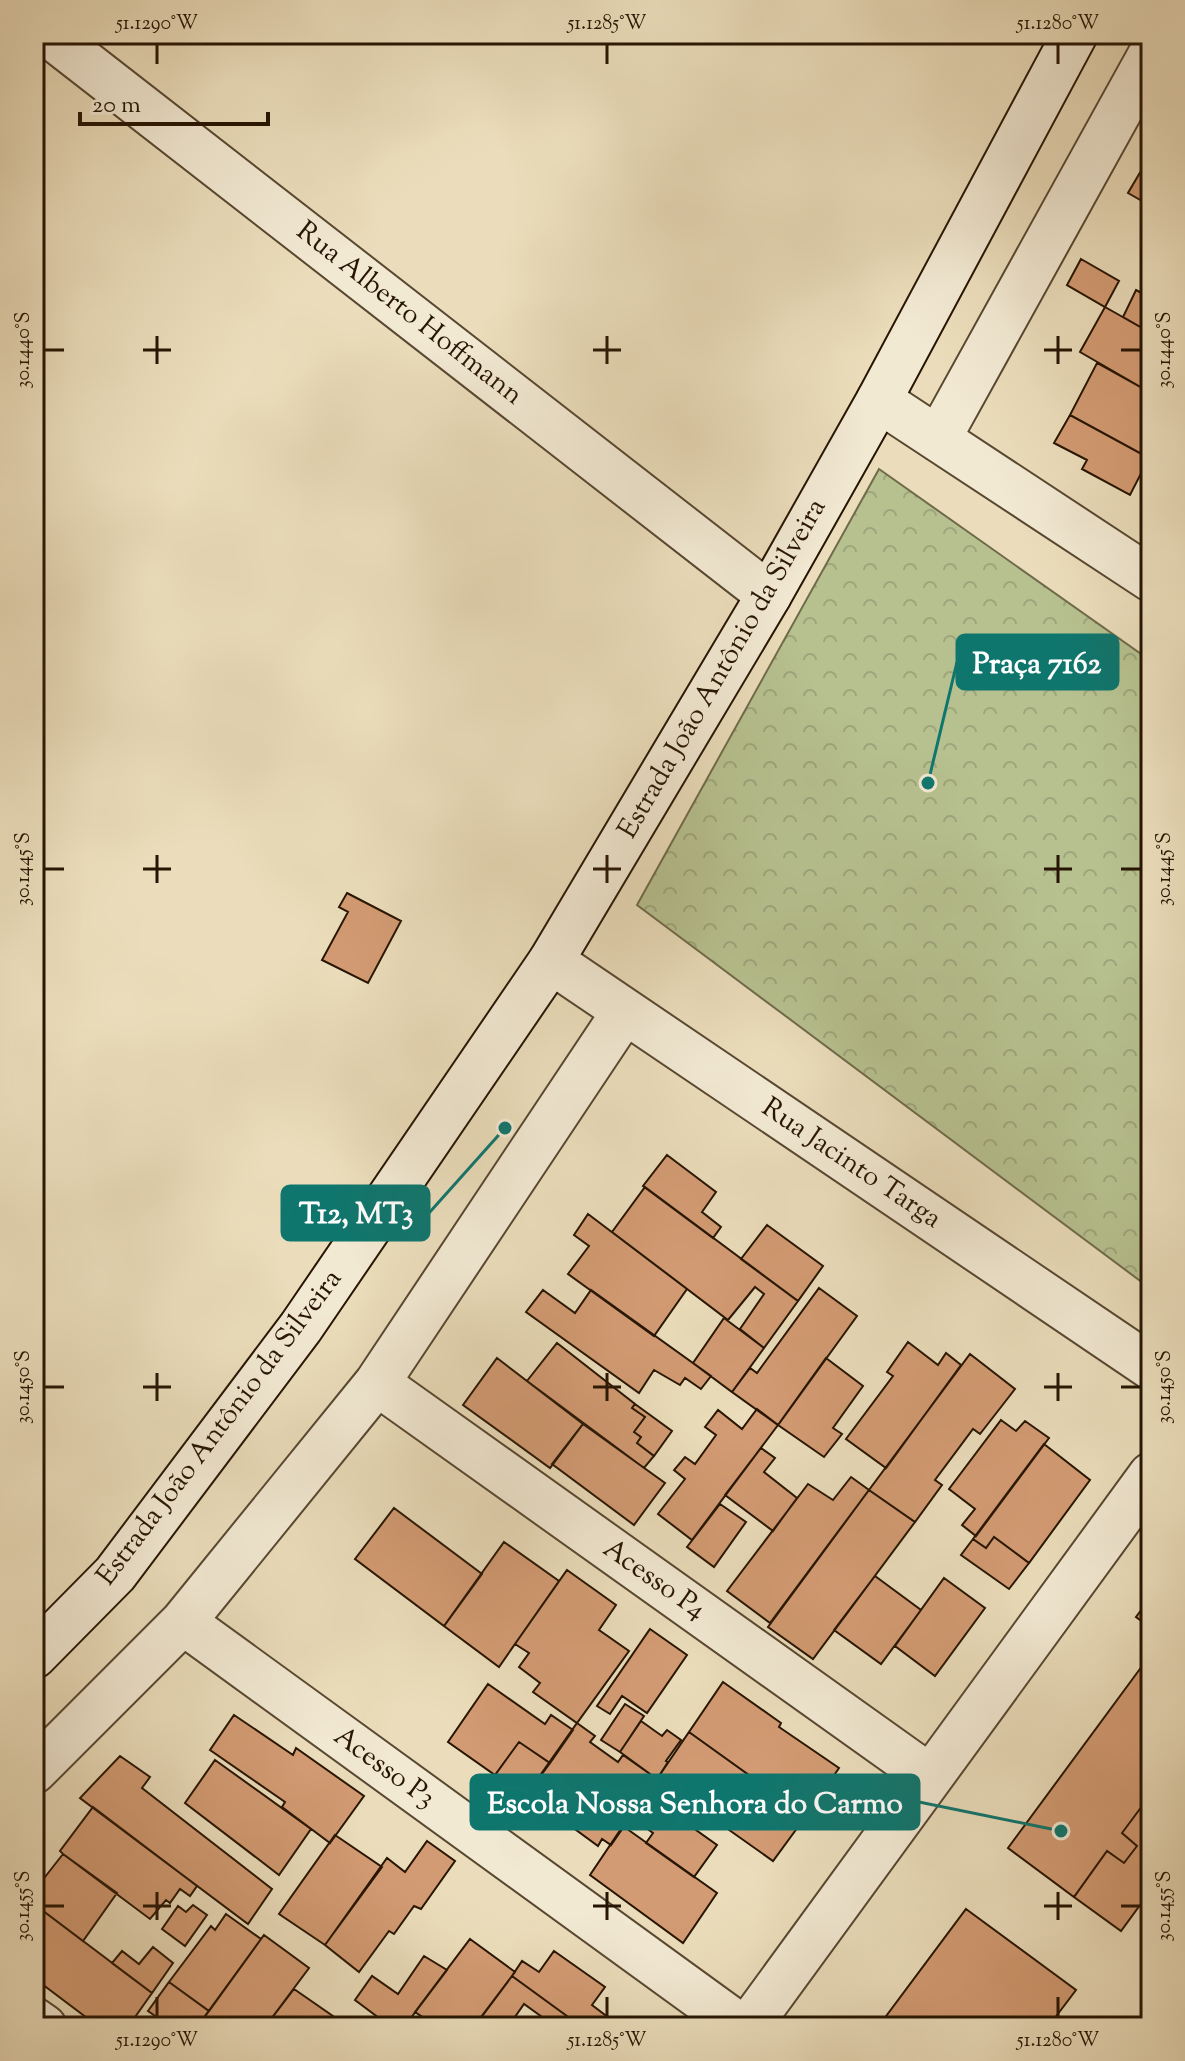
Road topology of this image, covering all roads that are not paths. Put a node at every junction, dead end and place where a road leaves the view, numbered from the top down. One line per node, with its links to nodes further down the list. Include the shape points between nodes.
1 (48, 34): 7 (street, Rua Alberto Hoffmann)
2 (1075, 34): 4 (street, Estrada João Antônio da Silveira)
3 (1151, 54): 5 (street)
4 (879, 400): 5 (street); 7 (street, Estrada João Antônio da Silveira)
5 (938, 439): 6 (street)
6 (1151, 579)
7 (769, 595): 8 (street, Estrada João Antônio da Silveira)
8 (551, 961): 9 (street, Rua Jacinto Targa); 14 (street, Estrada João Antônio da Silveira, via 301,1327 115,1574)
9 (625, 1011): 10 (street, Rua Jacinto Targa); 11 (street)
10 (1151, 1367)
11 (377, 1383): 13 (street); 16 (street, Acesso P4)
12 (1151, 1475): 16 (street)
13 (183, 1622): 15 (street); 19 (street, Acesso P3)
14 (34, 1656)
15 (34, 1771)
16 (930, 1777): 20 (street)
17 (34, 2020): 18 (street)
18 (44, 2027)
19 (741, 2027)
20 (748, 2027)

